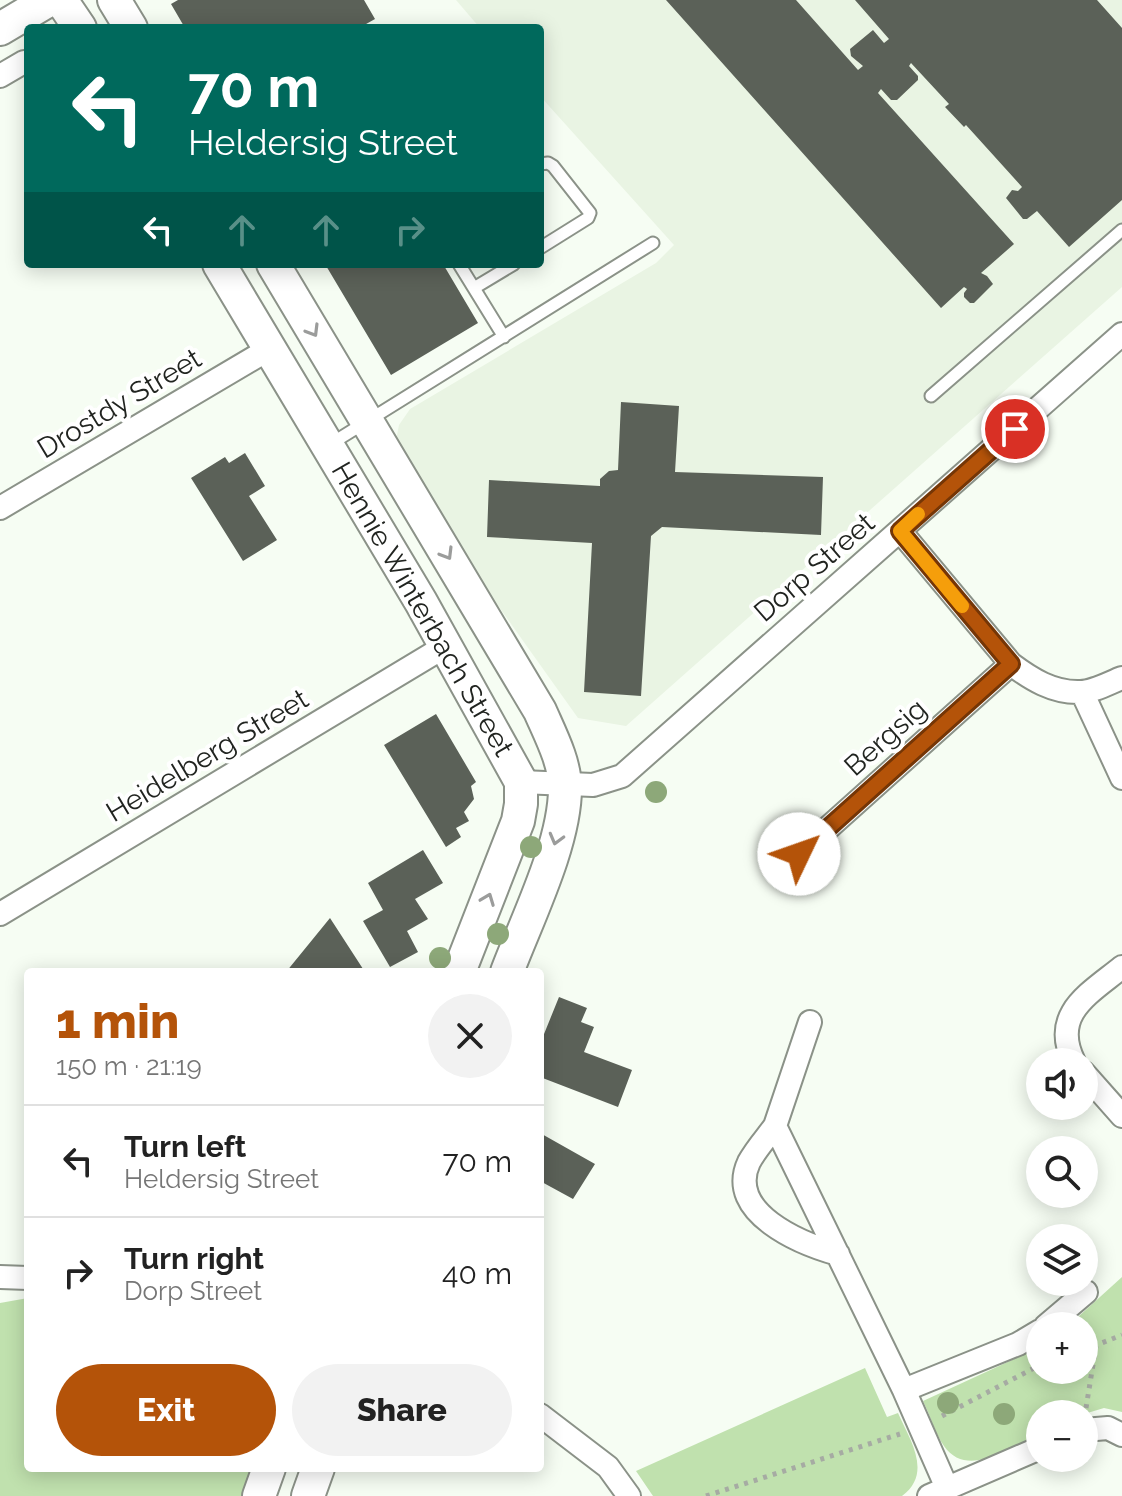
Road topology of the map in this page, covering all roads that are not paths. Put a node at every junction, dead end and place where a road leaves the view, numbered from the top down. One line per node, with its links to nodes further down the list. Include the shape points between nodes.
1 (49, 0): 6 (street)
2 (61, 0): 4 (street)
3 (114, 0): 5 (street)
4 (77, 24)
5 (129, 24)
6 (0, 29)
7 (24, 62): 8 (street)
8 (0, 76)
9 (544, 164): 12 (lane, via 553,166 590,216)
10 (1122, 230): 21 (lane)
11 (653, 243): 19 (lane)
12 (544, 245)
13 (221, 268): 20 (street, Hennie Winterbach Street)
14 (275, 268): 22 (street, Hennie Winterbach Street, one-way to 22)
15 (462, 268): 17 (lane)
16 (507, 268): 17 (lane)
17 (474, 288): 19 (lane)
18 (1122, 334): 25 (street, Dorp Street)
19 (504, 337): 22 (lane)
20 (269, 349): 23 (street, Hennie Winterbach Street); 24 (street, Drostdy Street)
21 (931, 396)
22 (368, 422): 23 (lane); 32 (street, Hennie Winterbach Street, one-way to 32, via 540,711)
23 (329, 445): 26 (street, Hennie Winterbach Street)
24 (0, 508)
25 (900, 531): 27 (street); 32 (street, Dorp Street, via 622,776)
26 (444, 647): 31 (street, Hennie Winterbach Street); 34 (street, Heidelberg Street)
27 (1011, 664): 29 (street, via 1049,687); 33 (street, Bergsig)
28 (1122, 678): 29 (street)
29 (1082, 692): 30 (street)
30 (1122, 778)
31 (521, 782): 32 (street, Dorp Street); 36 (street, Hennie Winterbach Street, one-way to 31, via 518,821)
32 (565, 786): 37 (street, Hennie Winterbach Street, one-way to 37, via 549,863)
33 (799, 854)
34 (0, 914)
35 (1122, 967): 39 (street, via 1075,1008 1066,1025)
36 (461, 968)
37 (509, 968)
38 (810, 1022): 42 (street)
39 (1067, 1048)
40 (1098, 1089): 41 (street)
41 (1122, 1116)
42 (775, 1126): 43 (street); 43 (street, via 748,1163 749,1202 787,1235)
43 (838, 1254): 49 (street)
44 (0, 1277): 45 (street)
45 (24, 1278)
46 (1081, 1296): 47 (street)
47 (1062, 1312)
48 (1026, 1339): 49 (street)
49 (904, 1390): 56 (street)
50 (544, 1418): 59 (street, via 608,1467)
51 (1098, 1429): 52 (street)
52 (1122, 1435)
53 (1026, 1454): 56 (street)
54 (268, 1472): 57 (street)
55 (317, 1472): 58 (street)
56 (938, 1492)
57 (259, 1496)
58 (308, 1496)
59 (629, 1496)

